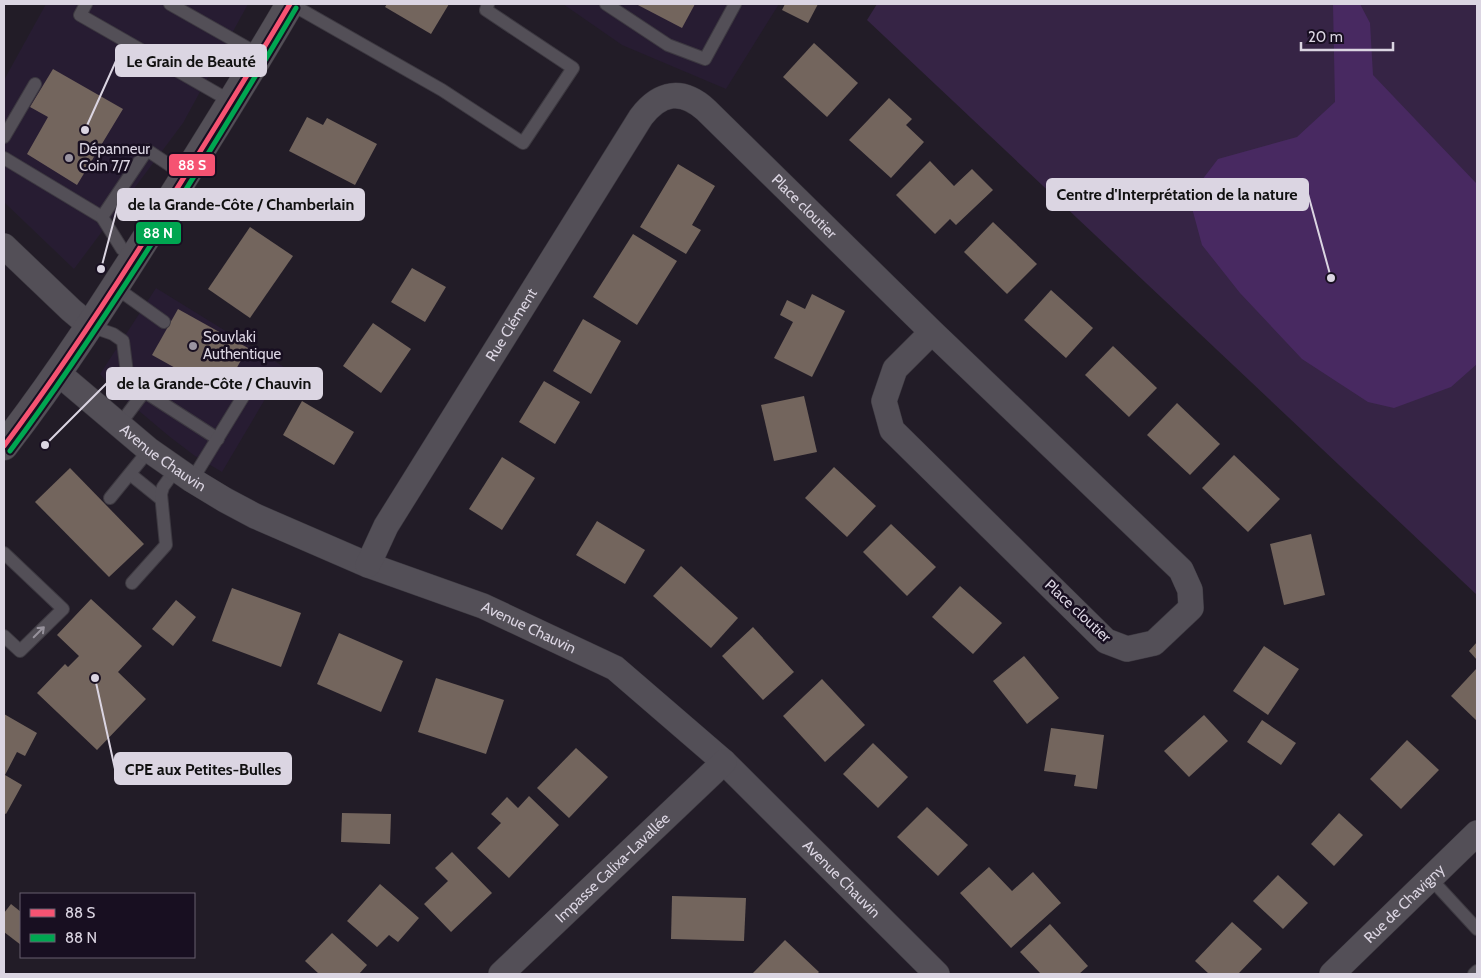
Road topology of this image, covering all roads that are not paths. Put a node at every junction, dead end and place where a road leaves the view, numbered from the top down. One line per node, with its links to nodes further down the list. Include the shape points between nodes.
1 (86, 4): 10 (lane, via 80,15)
2 (170, 4): 7 (lane)
3 (290, 4): 4 (lane, via 442,90 523,143 573,68 486,10); 7 (main road)
4 (488, 4)
5 (606, 4): 6 (lane, via 668,45 705,59)
6 (735, 4)
7 (260, 55): 10 (main road)
8 (36, 84): 11 (lane)
9 (668, 96): 20 (street, Place cloutier, via 680,96 702,106); 33 (street, Rue Clément, via 651,105 641,117 386,526)
10 (232, 102): 13 (main road)
11 (4, 137)
12 (4, 158): 14 (lane)
13 (186, 176): 14 (lane, via 147,150); 16 (main road)
14 (102, 217): 16 (lane, via 122,249)
15 (4, 246): 19 (street)
16 (134, 258): 17 (main road)
17 (115, 287): 18 (lane); 19 (main road)
18 (164, 322)
19 (90, 326): 21 (main road); 23 (lane, via 124,341 128,381)
20 (932, 332): 20 (street, Place cloutier, via 1181,570 1190,590 1190,608 1154,643 1127,649 1106,641 892,430 884,401 895,369)
21 (58, 372): 24 (street, Avenue Chauvin); 26 (main road)
22 (254, 379): 25 (lane)
23 (144, 392): 24 (lane); 25 (lane)
24 (120, 424): 27 (street, Avenue Chauvin)
25 (218, 439): 29 (lane)
26 (4, 446)
27 (150, 450): 28 (lane); 29 (street, Avenue Chauvin)
28 (130, 474): 30 (lane); 31 (lane)
29 (184, 475): 31 (lane, via 163,487); 33 (street, Avenue Chauvin, via 255,516)
30 (110, 498)
31 (161, 499): 34 (lane, via 166,545)
32 (4, 553): 35 (lane, one-way to 32, via 20,651 62,609)
33 (368, 565): 36 (street, Avenue Chauvin, via 483,606 615,668)
34 (132, 583)
35 (4, 636)
36 (724, 762): 41 (street, Impasse Calixa-Lavallée); 42 (street, Avenue Chauvin)
37 (1477, 834): 38 (street, Rue de Chavigny)
38 (1431, 879): 39 (lane); 43 (street, Rue de Chavigny)
39 (1477, 929)
40 (1477, 971): 44 (lane)
41 (501, 974)
42 (937, 974)
43 (1332, 974)
44 (1474, 974)

